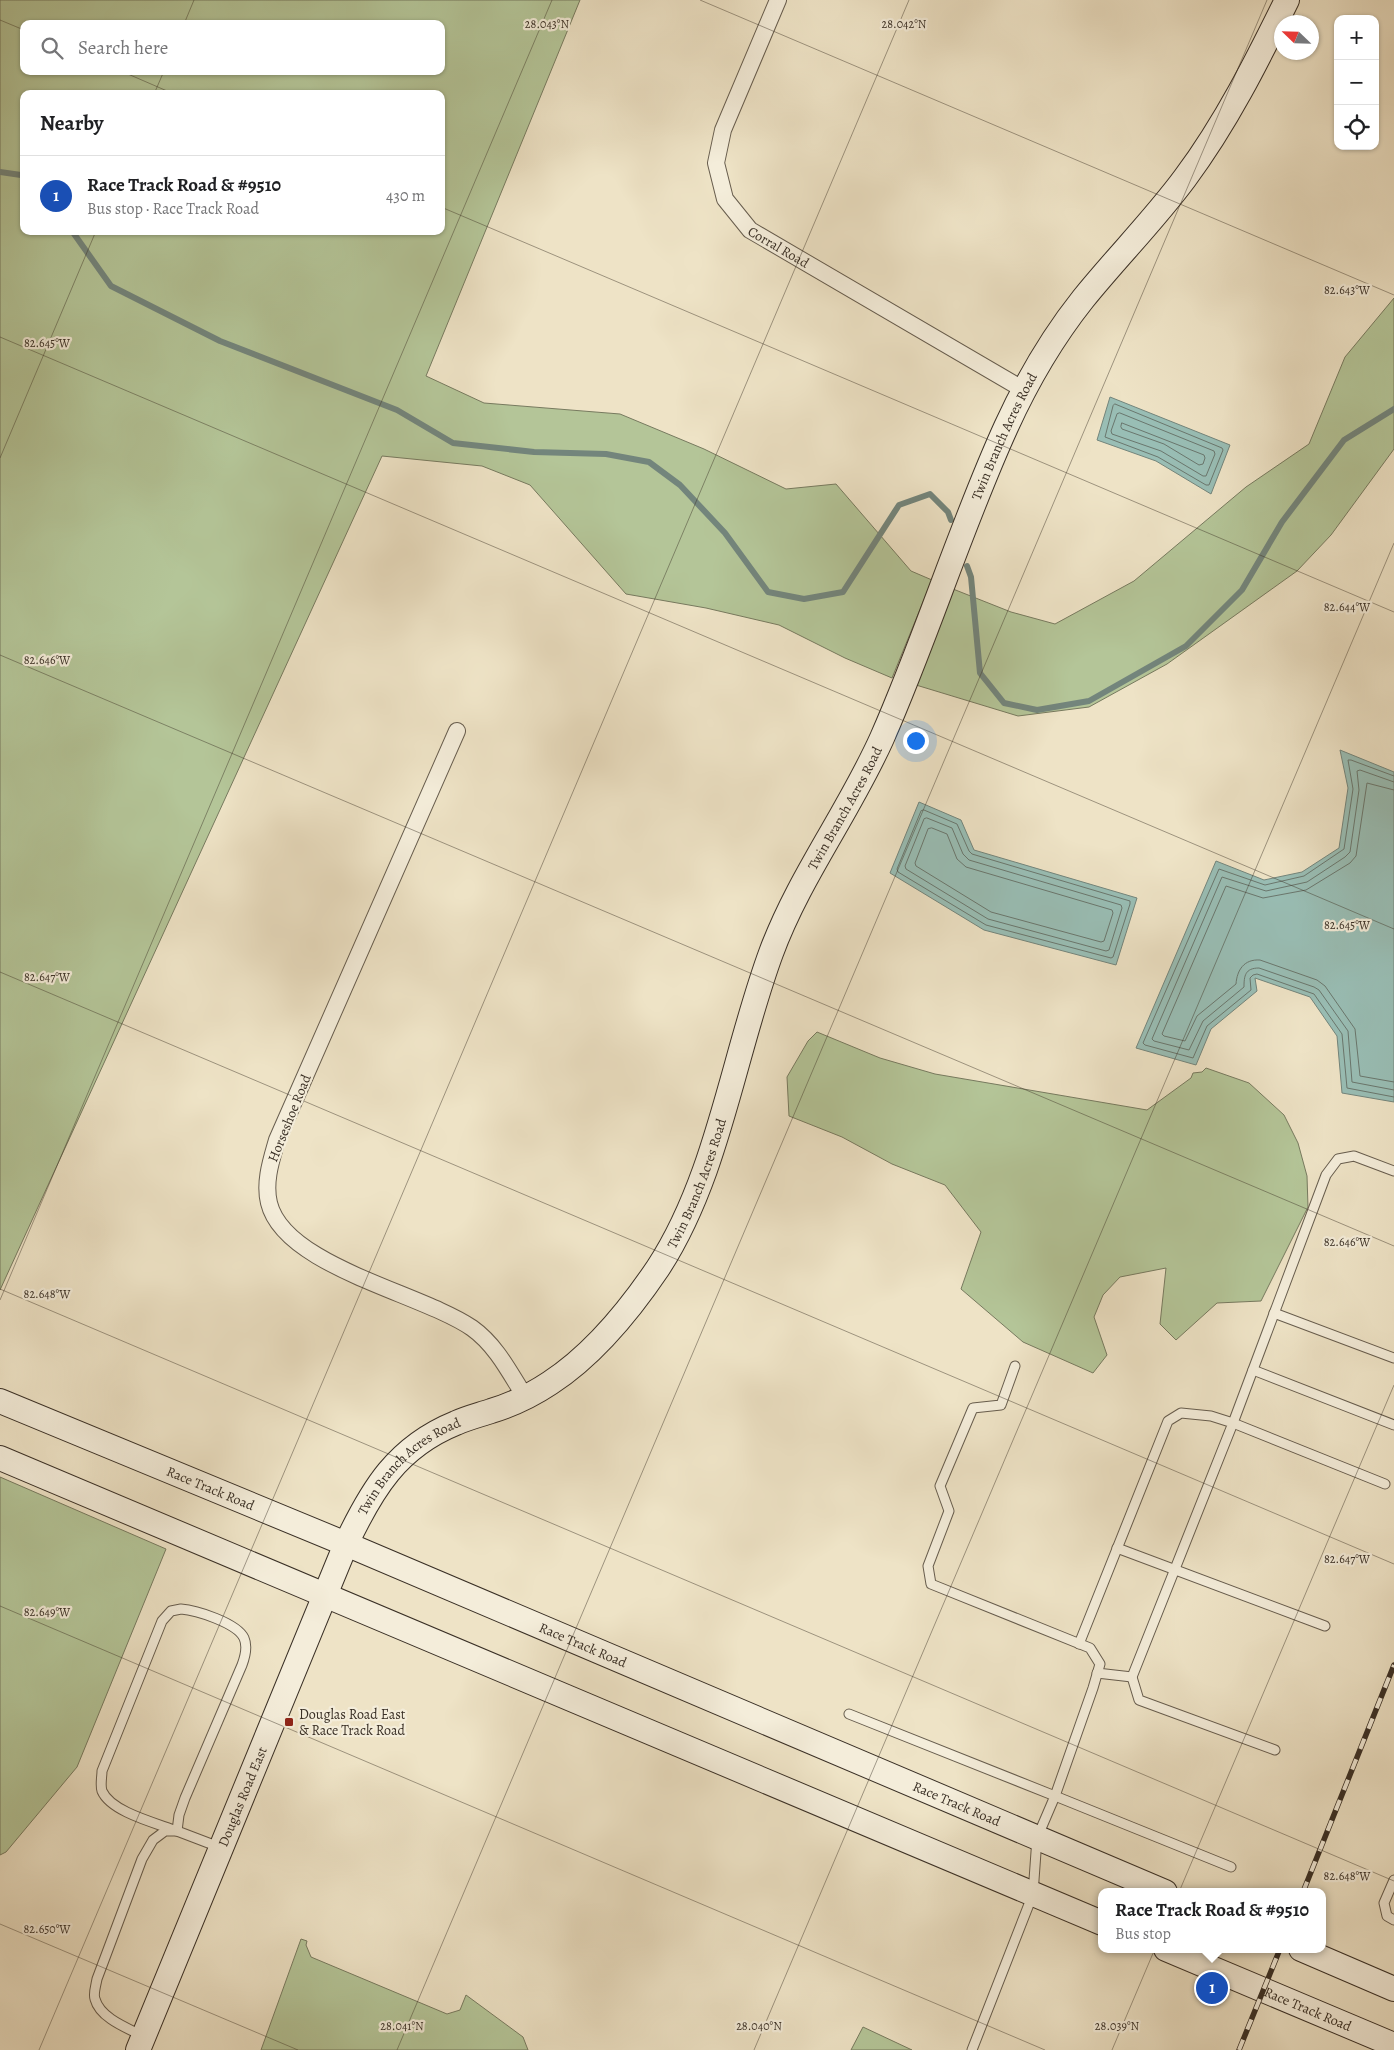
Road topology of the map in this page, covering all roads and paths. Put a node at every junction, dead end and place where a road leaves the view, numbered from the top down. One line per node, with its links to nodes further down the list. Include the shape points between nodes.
1 (778, 0): 3 (street, Corral Road, via 723,130 716,163 725,199 750,230)
2 (1287, 0): 3 (main road, Twin Branch Acres Road, via 1254,66 1202,154 1166,203 1073,312)
3 (1024, 390): 10 (main road, Twin Branch Acres Road, via 990,465 880,742 782,925 758,991 708,1160 676,1237 637,1296 592,1348 562,1374)
4 (457, 731): 10 (street, Horseshoe Road, via 277,1140 270,1164 268,1194 276,1219 301,1246 321,1259 450,1315 473,1329 487,1341)
5 (1394, 1171): 6 (lane, via 1354,1156 1338,1159 1326,1176)
6 (1274, 1314): 7 (lane); 9 (lane)
7 (1394, 1358)
8 (1015, 1366): 21 (lane, via 1001,1405 973,1408 940,1486 949,1511 928,1566 931,1584)
9 (1253, 1370): 12 (lane); 13 (lane)
10 (525, 1397): 16 (main road, Twin Branch Acres Road, via 459,1421 415,1446 377,1484)
11 (0, 1401): 16 (main road, Race Track Road)
12 (1233, 1423): 15 (lane); 17 (lane, via 1211,1416 1181,1413 1168,1421); 18 (lane)
13 (1394, 1425)
14 (0, 1458): 19 (main road)
15 (1386, 1484)
16 (346, 1544): 19 (main road, Douglas Road East); 28 (main road, Race Track Road)
17 (1117, 1548): 18 (lane); 21 (lane)
18 (1175, 1570): 20 (lane); 23 (lane)
19 (325, 1596): 29 (main road, Douglas Road East); 33 (main road)
20 (1324, 1626)
21 (1079, 1644): 22 (lane, via 1090,1648 1100,1664)
22 (1097, 1673): 23 (lane); 26 (lane)
23 (1132, 1677): 25 (lane, via 1139,1700)
24 (849, 1714): 26 (lane)
25 (1275, 1750)
26 (1055, 1796): 28 (lane); 30 (lane)
27 (177, 1832): 27 (lane, via 185,1798 246,1652 244,1638 236,1629 192,1610 181,1609 171,1611 162,1621 102,1771 101,1789 108,1801 122,1810); 29 (lane); 39 (lane, via 165,1831 153,1840 142,1859 97,1979 94,1998 101,2010)
28 (1037, 1838): 32 (main road, Race Track Road); 33 (lane)
29 (220, 1848): 39 (main road, Douglas Road East)
30 (1230, 1867)
31 (1394, 1880): 34 (lane, via 1384,1903)
32 (1156, 1888)
33 (1033, 1894): 35 (main road); 41 (lane)
34 (1390, 1918)
35 (1098, 1921)
36 (1176, 1953): 40 (main road, Race Track Road)
37 (1311, 1953): 38 (main road)
38 (1394, 1988)
39 (140, 2043)
40 (1394, 2045)
41 (972, 2050)

